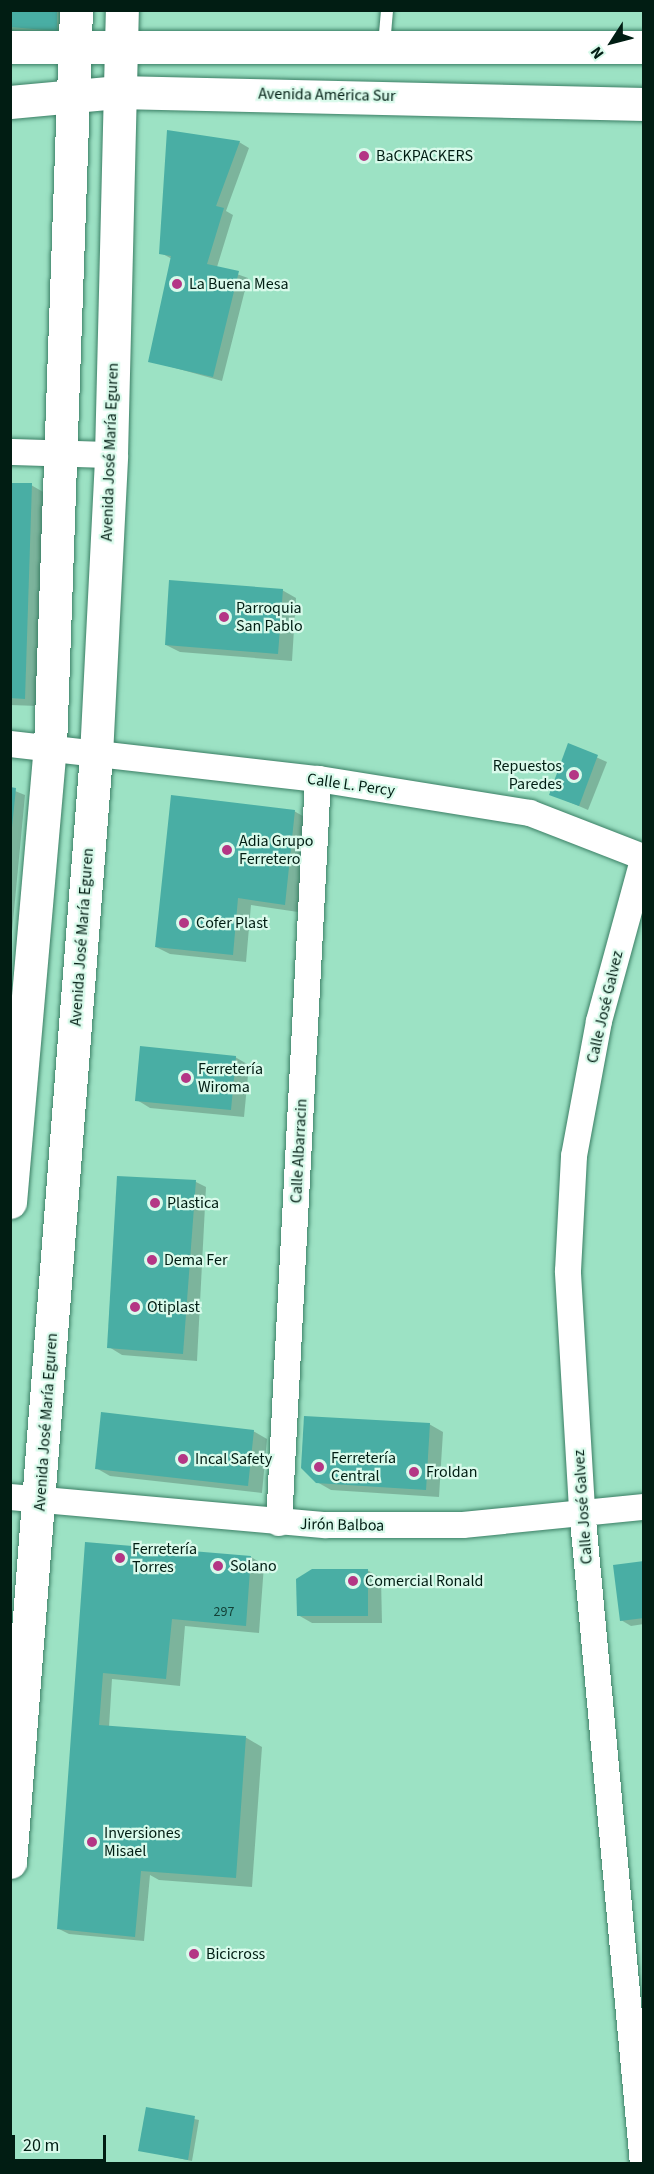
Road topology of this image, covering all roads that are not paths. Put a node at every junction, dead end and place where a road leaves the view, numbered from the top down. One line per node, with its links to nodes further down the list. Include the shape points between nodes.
1 (76, 10): 4 (main road)
2 (122, 10): 5 (main road, Avenida José María Eguren)
3 (387, 10): 6 (lane)
4 (75, 43): 5 (main road); 8 (main road); 11 (main road)
5 (121, 44): 7 (main road); 10 (main road, Avenida José María Eguren)
6 (384, 45): 7 (main road); 9 (main road)
7 (349, 46): 12 (main road)
8 (10, 47)
9 (644, 47)
10 (117, 92): 11 (main road, Avenida América Sur); 12 (main road, Avenida América Sur); 17 (main road, Avenida José María Eguren)
11 (71, 96): 13 (main road, Avenida América Sur); 16 (main road)
12 (351, 96): 14 (main road, Avenida América Sur)
13 (10, 102)
14 (644, 104)
15 (10, 452): 16 (street)
16 (58, 452): 17 (street); 18 (main road)
17 (111, 454): 19 (main road, Avenida José María Eguren)
18 (53, 639): 19 (main road); 21 (main road)
19 (102, 641): 22 (main road, Avenida José María Eguren)
20 (10, 744): 21 (street, Calle L. Percy)
21 (50, 747): 22 (street, Calle L. Percy); 25 (main road)
22 (96, 755): 23 (street, Calle L. Percy); 26 (main road, Avenida José María Eguren)
23 (318, 779): 24 (street, Calle L. Percy, via 530,813); 30 (street, Calle Albarracin)
24 (643, 856): 28 (street, Calle José Galvez, via 599,1021 574,1156 568,1271)
25 (10, 1202)
26 (26, 1498): 29 (street); 30 (street, Jirón Balboa); 31 (main road, Avenida José María Eguren)
27 (644, 1507): 28 (street, Jirón Balboa)
28 (582, 1509): 30 (street, Jirón Balboa, via 463,1526); 33 (street, Calle José Galvez)
29 (10, 1516)
30 (279, 1523)
31 (13, 1789): 32 (main road, Avenida José María Eguren)
32 (10, 1862)
33 (639, 2097): 34 (street, Calle José Galvez)
34 (643, 2163)

